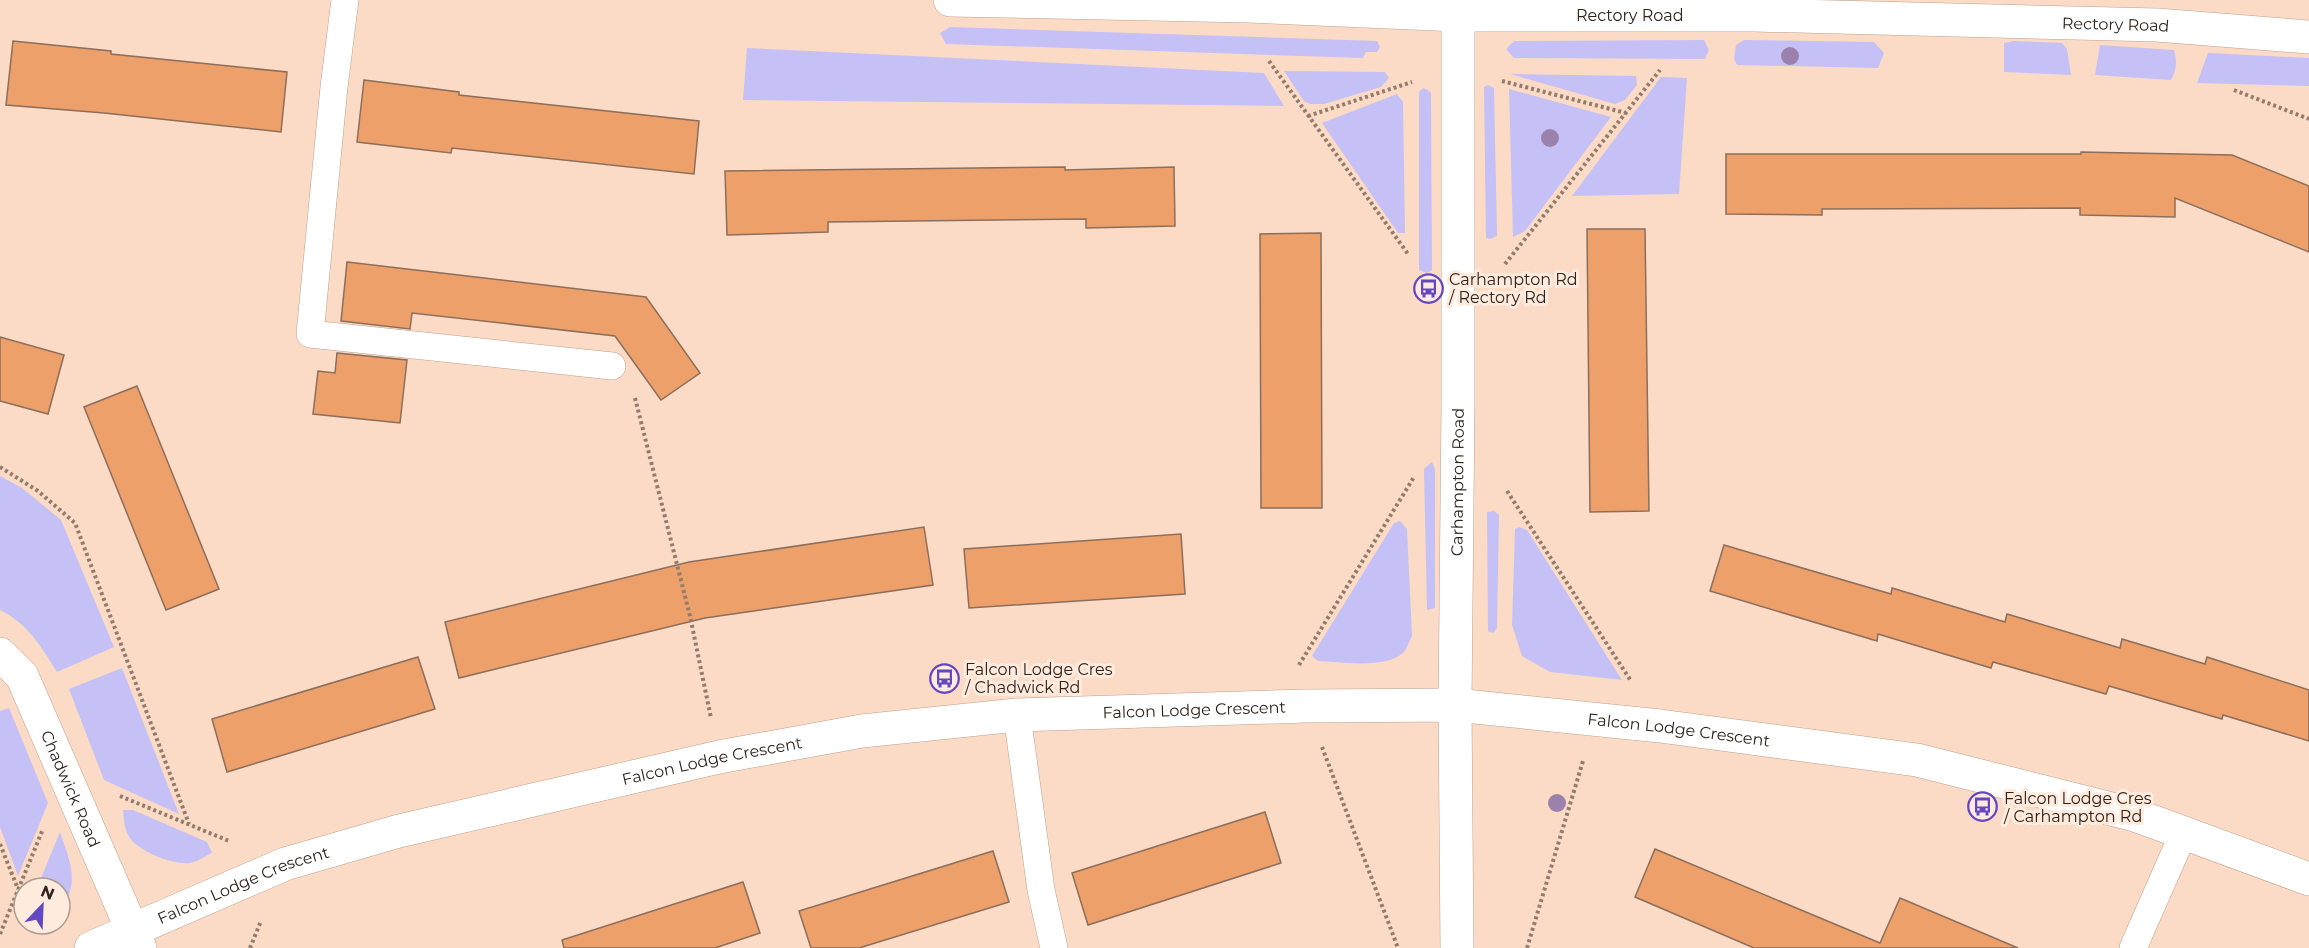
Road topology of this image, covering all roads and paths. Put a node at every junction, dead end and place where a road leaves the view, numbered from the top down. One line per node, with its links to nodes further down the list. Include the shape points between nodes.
1 (345, 0): 16 (lane, via 310,334)
2 (950, 0): 4 (street, Rectory Road)
3 (1754, 8): 4 (street, Rectory Road); 5 (street, Rectory Road, via 2157,25)
4 (1458, 15): 19 (street, Carhampton Road)
5 (2309, 37)
6 (1269, 61): 12 (path)
7 (1660, 70): 11 (path)
8 (1502, 81): 11 (path)
9 (1413, 82): 12 (path)
10 (2234, 90): 13 (path)
11 (1626, 113): 15 (path)
12 (1308, 116): 14 (path)
13 (2309, 119)
14 (1408, 254)
15 (1505, 264)
16 (612, 366): 21 (path, via 634,393 690,616)
17 (0, 467): 23 (path, via 38,491 75,523)
18 (0, 654): 22 (street, Chadwick Road, via 22,676)
19 (1455, 705): 20 (street, Falcon Lodge Crescent); 24 (street, Falcon Lodge Crescent, via 1660,726 1917,760 2135,815); 36 (street, Carhampton Road)
20 (1017, 715): 21 (street, Falcon Lodge Crescent, via 862,731); 35 (lane, via 1041,890)
21 (719, 757): 26 (street, Falcon Lodge Crescent, via 399,831)
22 (65, 774): 23 (path); 28 (path); 32 (street, Chadwick Road)
23 (189, 824): 26 (path)
24 (2184, 832): 29 (street, Falcon Lodge Crescent); 37 (lane)
25 (0, 844): 27 (path)
26 (285, 864): 32 (street, Falcon Lodge Crescent); 34 (path)
27 (13, 876)
28 (24, 876)
29 (2309, 879)
30 (12, 905): 31 (path)
31 (0, 934)
32 (136, 939): 33 (street, Falcon Lodge Crescent)
33 (91, 948)
34 (250, 948)
35 (1054, 948)
36 (1456, 948)
37 (2133, 948)

